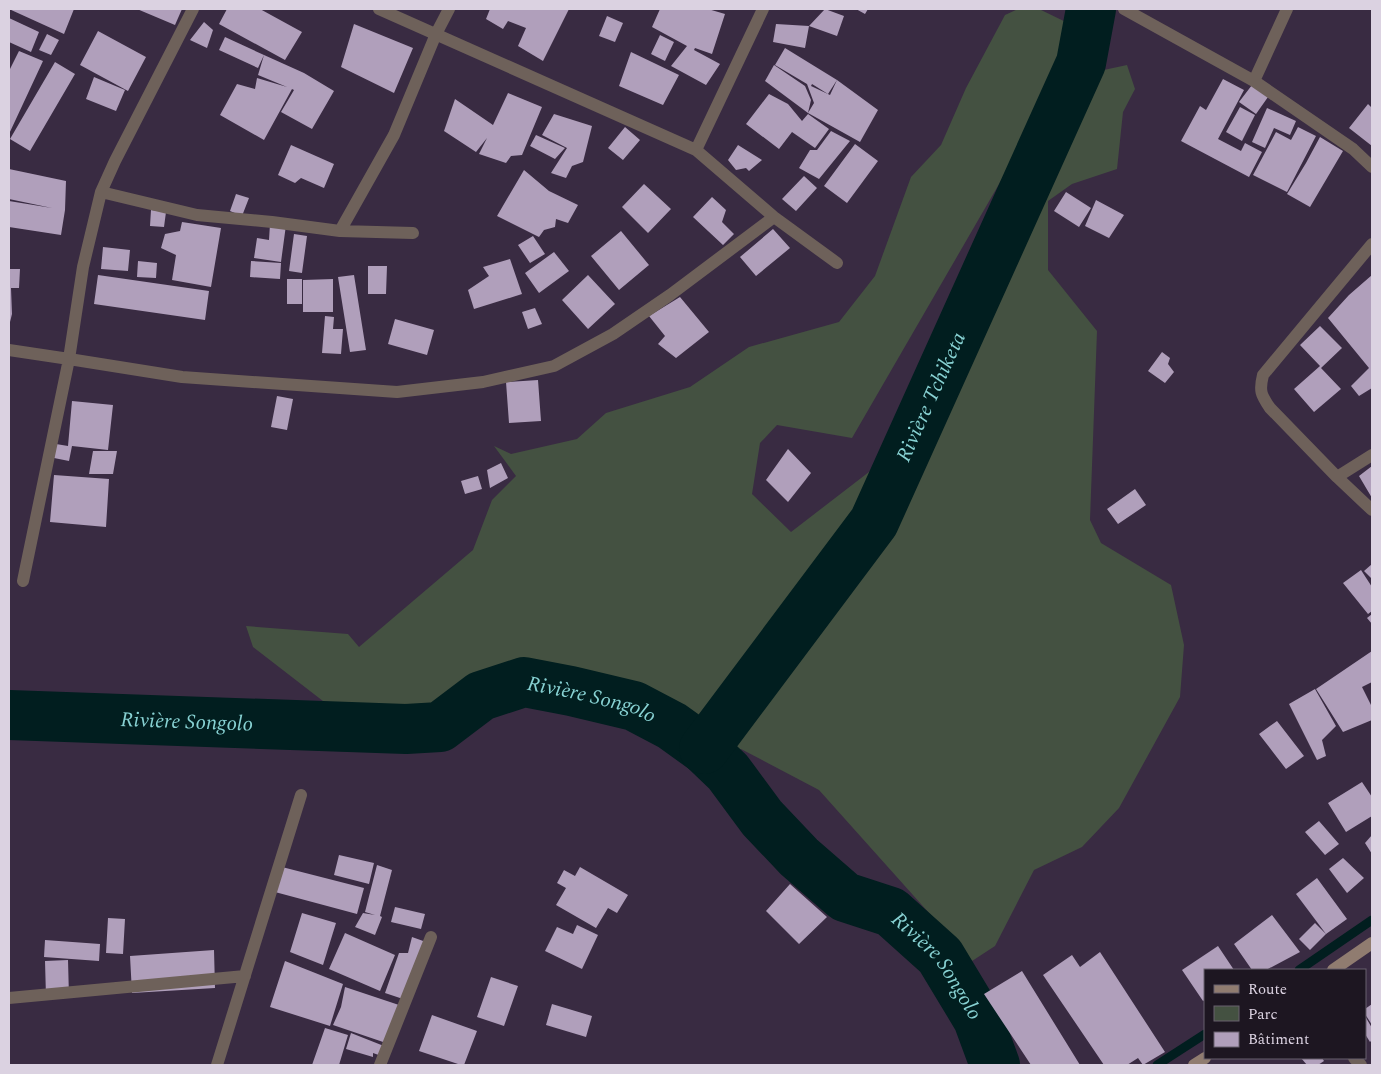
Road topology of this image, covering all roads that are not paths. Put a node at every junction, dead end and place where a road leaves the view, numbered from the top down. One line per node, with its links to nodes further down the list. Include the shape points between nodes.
1 (193, 9): 11 (street)
2 (379, 9): 7 (street)
3 (449, 9): 7 (street)
4 (763, 9): 9 (street)
5 (1124, 9): 8 (street)
6 (1287, 9): 8 (street)
7 (436, 34): 9 (street); 13 (street, via 394,136)
8 (1254, 81): 10 (street, via 1353,149)
9 (696, 150): 12 (street)
10 (1372, 166)
11 (101, 192): 13 (street, via 198,215); 18 (street, via 83,267)
12 (774, 217): 16 (street); 18 (street, via 670,296 613,334 554,366 483,382 397,392 182,377)
13 (340, 231): 14 (street)
14 (413, 233)
15 (1372, 244): 20 (street, via 1263,375 1260,386 1261,395 1270,408)
16 (837, 263)
17 (9, 350): 18 (street)
18 (69, 359): 22 (street)
19 (1372, 455): 20 (street)
20 (1337, 477): 21 (street)
21 (1372, 510)
22 (23, 581)
23 (300, 795): 27 (street)
24 (431, 937): 30 (street)
25 (1372, 943): 26 (main road)
26 (1334, 969)
27 (245, 976): 28 (street); 29 (street)
28 (9, 998)
29 (217, 1065)
30 (380, 1065)

